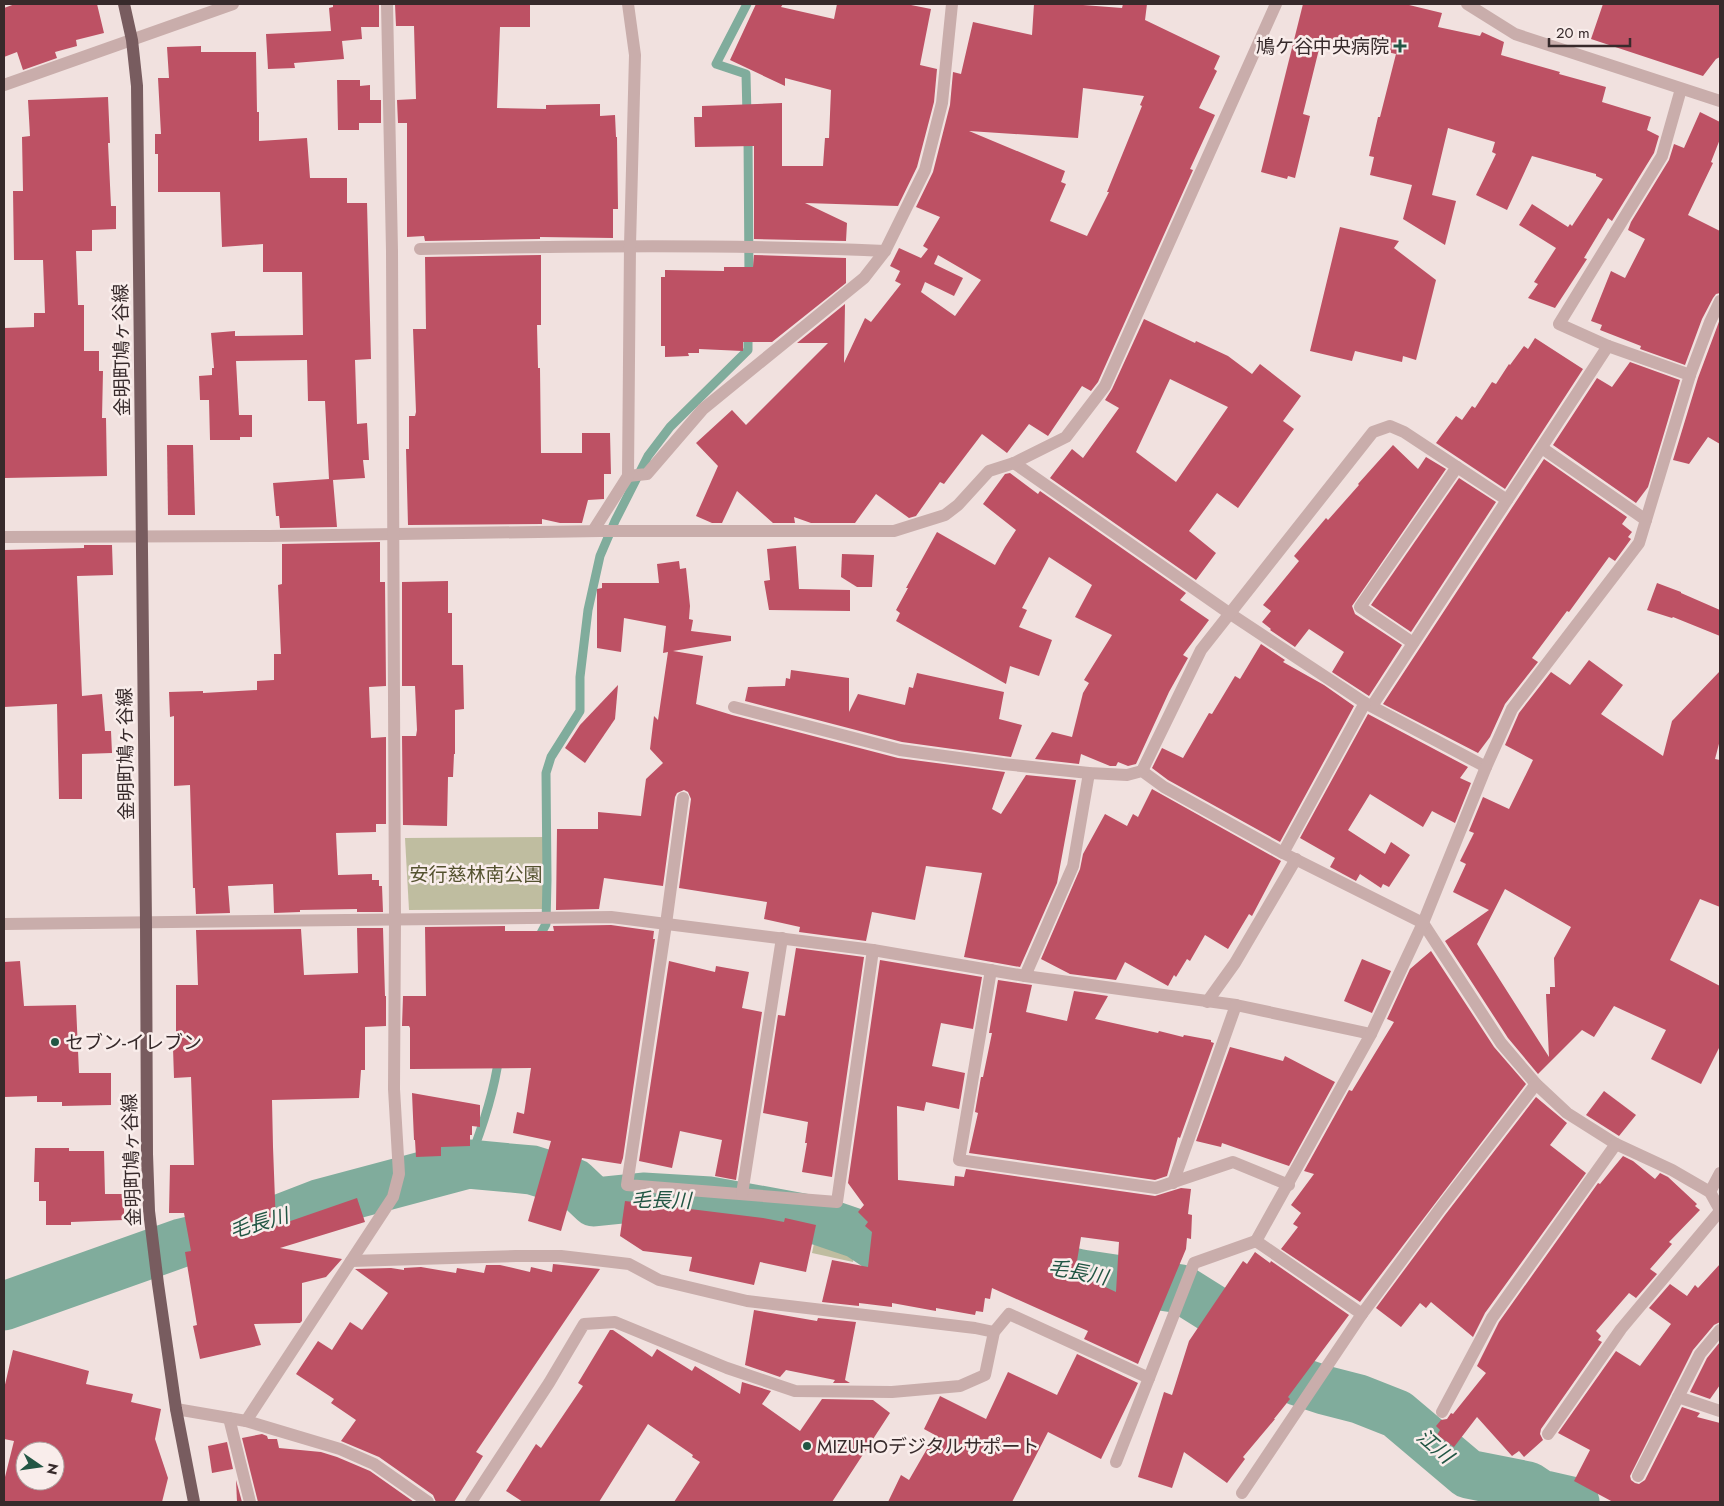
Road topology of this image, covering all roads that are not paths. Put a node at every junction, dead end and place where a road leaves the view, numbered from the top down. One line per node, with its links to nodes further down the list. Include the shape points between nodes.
1 (124, 4): 8 (main road, 金明町鳩ヶ谷線)
2 (233, 4): 8 (street)
3 (387, 4): 25 (street)
4 (628, 4): 12 (street, via 635,55)
5 (952, 4): 14 (street, via 942,103 925,170)
6 (1276, 4): 19 (street, via 1105,386 1066,437)
7 (1467, 4): 10 (street, via 1515,34)
8 (132, 40): 9 (street); 26 (main road, 金明町鳩ヶ谷線, via 137,86)
9 (4, 85)
10 (1681, 89): 11 (street); 16 (street, via 1662,156 1559,324)
11 (1720, 101)
12 (630, 245): 13 (street); 14 (street); 21 (street)
13 (420, 249)
14 (885, 251): 21 (street, via 864,278 703,409 647,474)
15 (1720, 300): 17 (street)
16 (1608, 346): 17 (street); 18 (street)
17 (1690, 375): 23 (street)
18 (1542, 448): 22 (street); 23 (street)
19 (1014, 463): 24 (street, via 989,471 945,515 894,531); 28 (street)
20 (1457, 467): 22 (street); 28 (street, via 1390,426 1373,432); 29 (street, via 1360,607)
21 (628, 476): 24 (street)
22 (1507, 500): 29 (street)
23 (1646, 520): 32 (street, via 1639,544 1512,709)
24 (593, 531): 25 (street)
25 (393, 534): 26 (street); 38 (street)
26 (142, 535): 27 (street); 39 (main road, 金明町鳩ヶ谷線)
27 (4, 537)
28 (1229, 613): 30 (street); 33 (street, via 1201,650)
29 (1413, 643): 30 (street)
30 (1369, 704): 32 (street); 36 (street)
31 (734, 707): 34 (street, via 900,750)
32 (1486, 767): 40 (street)
33 (1142, 771): 34 (street, via 1127,775); 36 (street, via 1164,787)
34 (1089, 773): 46 (street, via 1073,866)
35 (683, 798): 42 (street)
36 (1283, 853): 37 (street)
37 (1296, 860): 40 (street); 47 (street, via 1235,963)
38 (395, 919): 39 (street); 42 (street, via 611,917); 59 (street, via 394,1089 399,1174 393,1197)
39 (146, 922): 41 (street); 65 (main road, 金明町鳩ヶ谷線, via 147,1154 151,1226)
40 (1423, 923): 49 (street); 50 (street, via 1501,1043)
41 (4, 924)
42 (666, 924): 43 (street); 56 (street, via 627,1185)
43 (782, 938): 44 (street); 56 (street)
44 (874, 950): 45 (street); 56 (street, via 837,1202)
45 (991, 970): 46 (street); 53 (street, via 959,1160 1156,1188)
46 (1026, 976): 47 (street)
47 (1207, 1002): 48 (street)
48 (1236, 1005): 49 (street); 53 (street)
49 (1371, 1034): 54 (street)
50 (1536, 1084): 51 (street, via 1567,1113); 60 (street)
51 (1616, 1144): 55 (street); 67 (street, via 1492,1318)
52 (1720, 1173): 55 (street)
53 (1173, 1183): 54 (street, via 1233,1162)
54 (1289, 1185): 58 (street)
55 (1710, 1192): 57 (street)
56 (742, 1194)
57 (1720, 1210): 70 (street, via 1621,1329)
58 (1256, 1241): 60 (street); 63 (street, via 1194,1263)
59 (351, 1261): 62 (street, via 561,1256 629,1264 660,1280 748,1301); 69 (street)
60 (1362, 1314): 73 (street)
61 (1720, 1330): 64 (street, via 1700,1354)
62 (994, 1332): 63 (street, via 1009,1314); 77 (street, via 985,1375 960,1386 892,1392 804,1391 727,1368 615,1322 584,1324)
63 (1149, 1378): 71 (street)
64 (1678, 1396): 66 (street); 72 (street)
65 (176, 1409): 68 (street); 74 (main road, 金明町鳩ヶ谷線)
66 (1720, 1411)
67 (1442, 1412)
68 (229, 1418): 69 (street); 75 (street)
69 (246, 1420): 76 (street, via 340,1449 374,1464)
70 (1548, 1434)
71 (1116, 1462)
72 (1638, 1476)
73 (1242, 1493)
74 (194, 1502)
75 (250, 1502)
76 (428, 1502)
77 (471, 1502)

